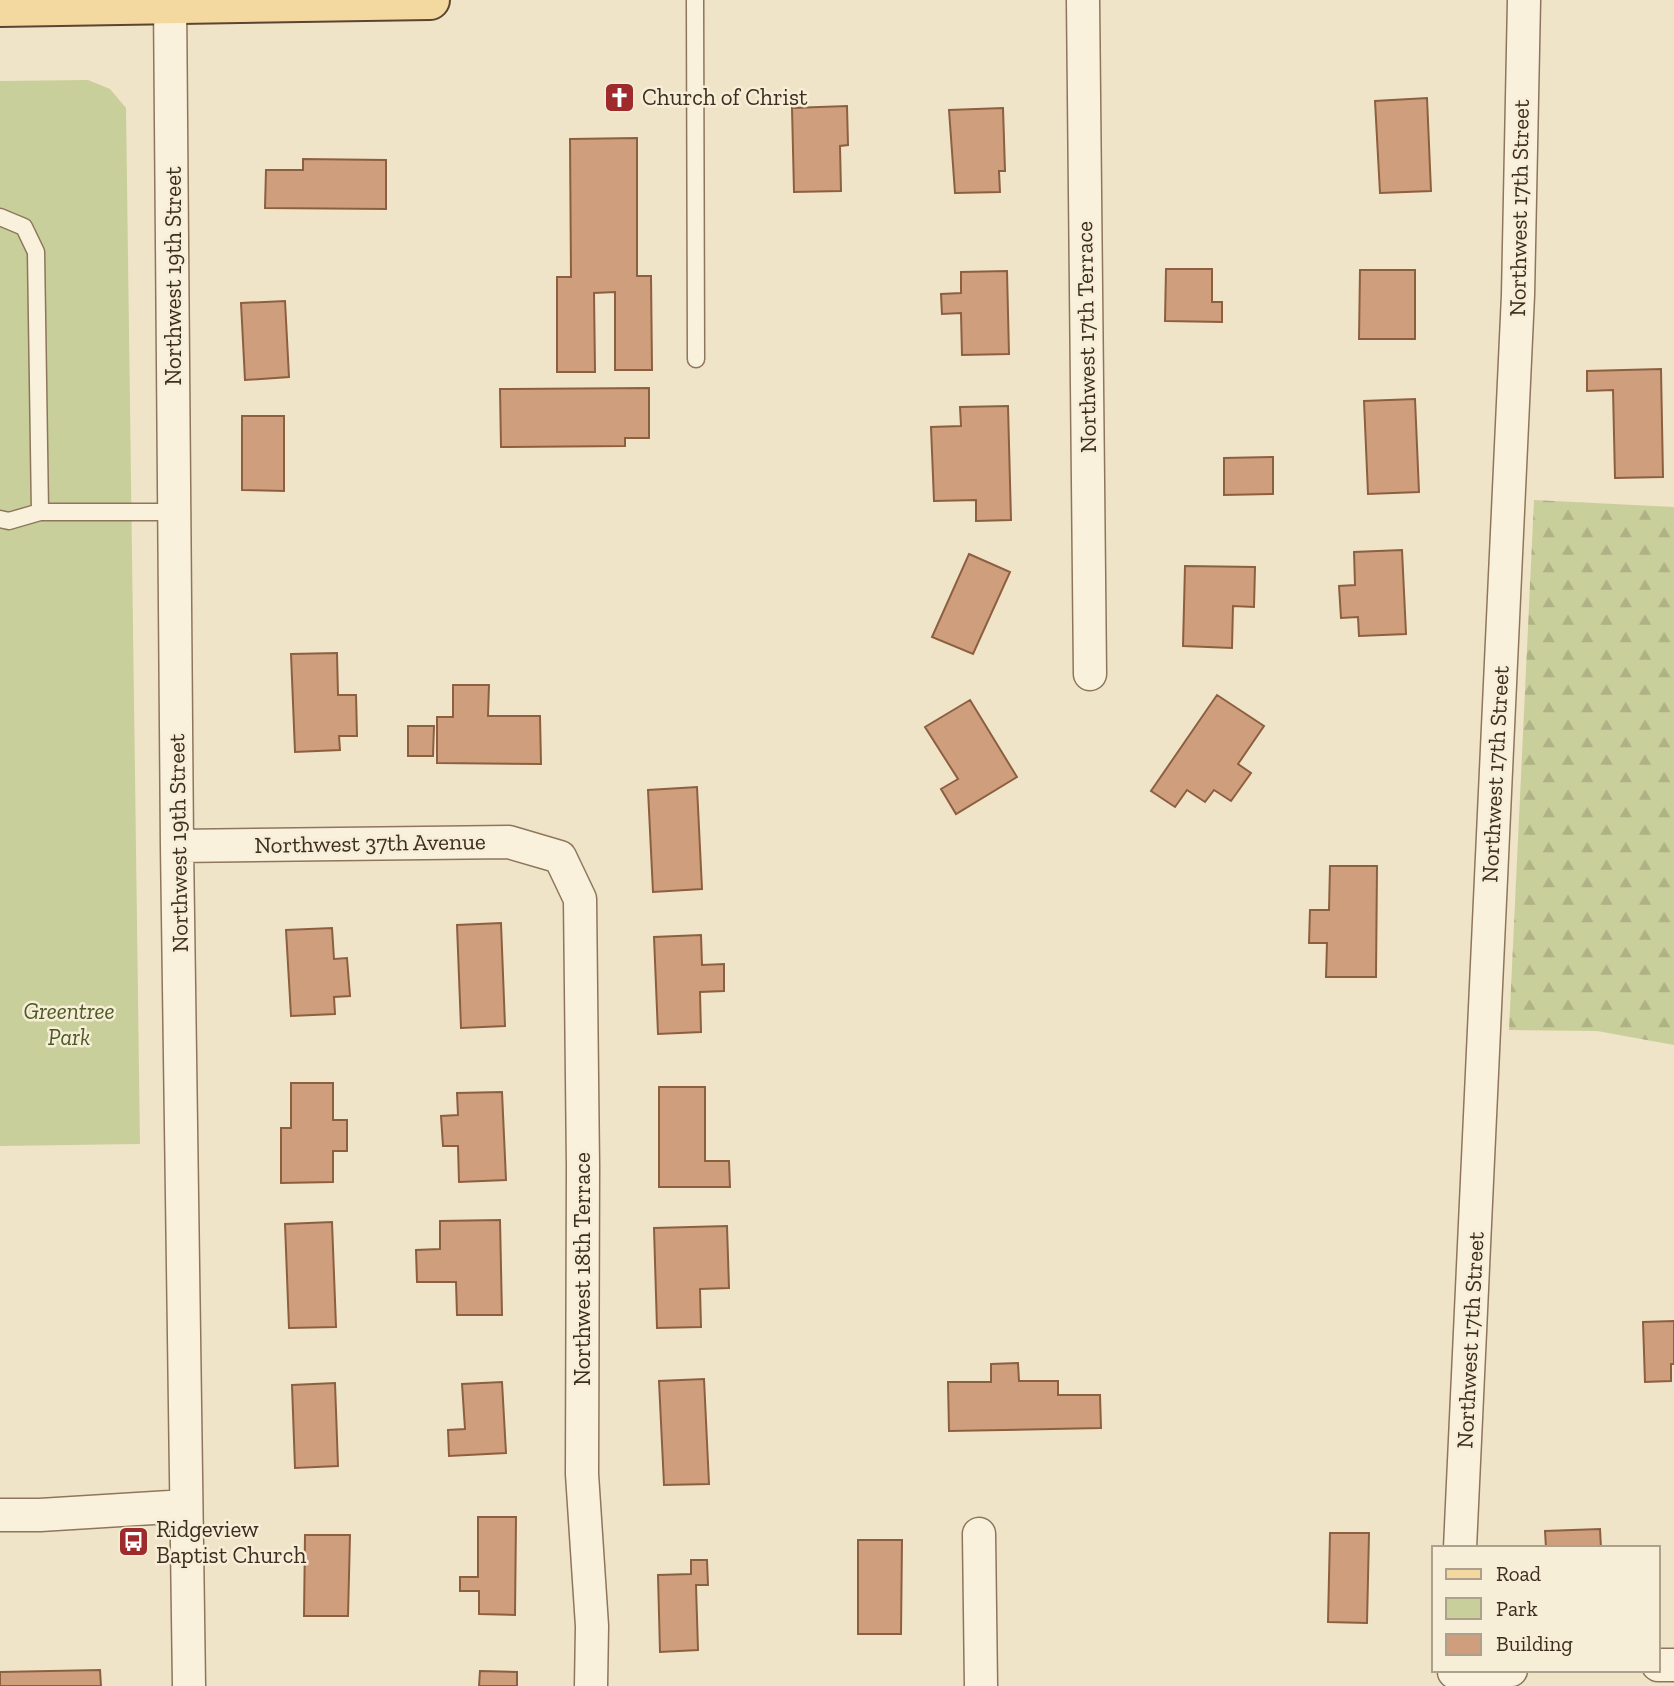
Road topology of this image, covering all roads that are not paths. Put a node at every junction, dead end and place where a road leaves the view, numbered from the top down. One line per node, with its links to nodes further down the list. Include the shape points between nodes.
1 (430, 0): 5 (main road)
2 (695, 0): 8 (lane)
3 (1083, 0): 12 (street, Northwest 17th Terrace)
4 (1524, 0): 18 (street, Northwest 17th Street, via 1518,295)
5 (170, 2): 6 (main road); 10 (street, Northwest 19th Street)
6 (0, 7)
7 (0, 217): 9 (lane, via 24,228 36,252)
8 (696, 359)
9 (40, 512): 10 (lane); 11 (lane, via 9,521)
10 (174, 512): 13 (street, Northwest 19th Street)
11 (0, 519)
12 (1090, 674)
13 (177, 846): 14 (street, Northwest 37th Avenue, via 509,842); 15 (street, Northwest 19th Street)
14 (560, 857): 22 (street, Northwest 18th Terrace, via 580,899 582,1474 592,1626)
15 (186, 1506): 16 (street); 21 (street, Northwest 19th Street)
16 (0, 1515)
17 (979, 1534): 23 (street)
18 (1460, 1546)
19 (1492, 1672): 20 (street)
20 (1453, 1676)
21 (189, 1686)
22 (591, 1686)
23 (981, 1686)

